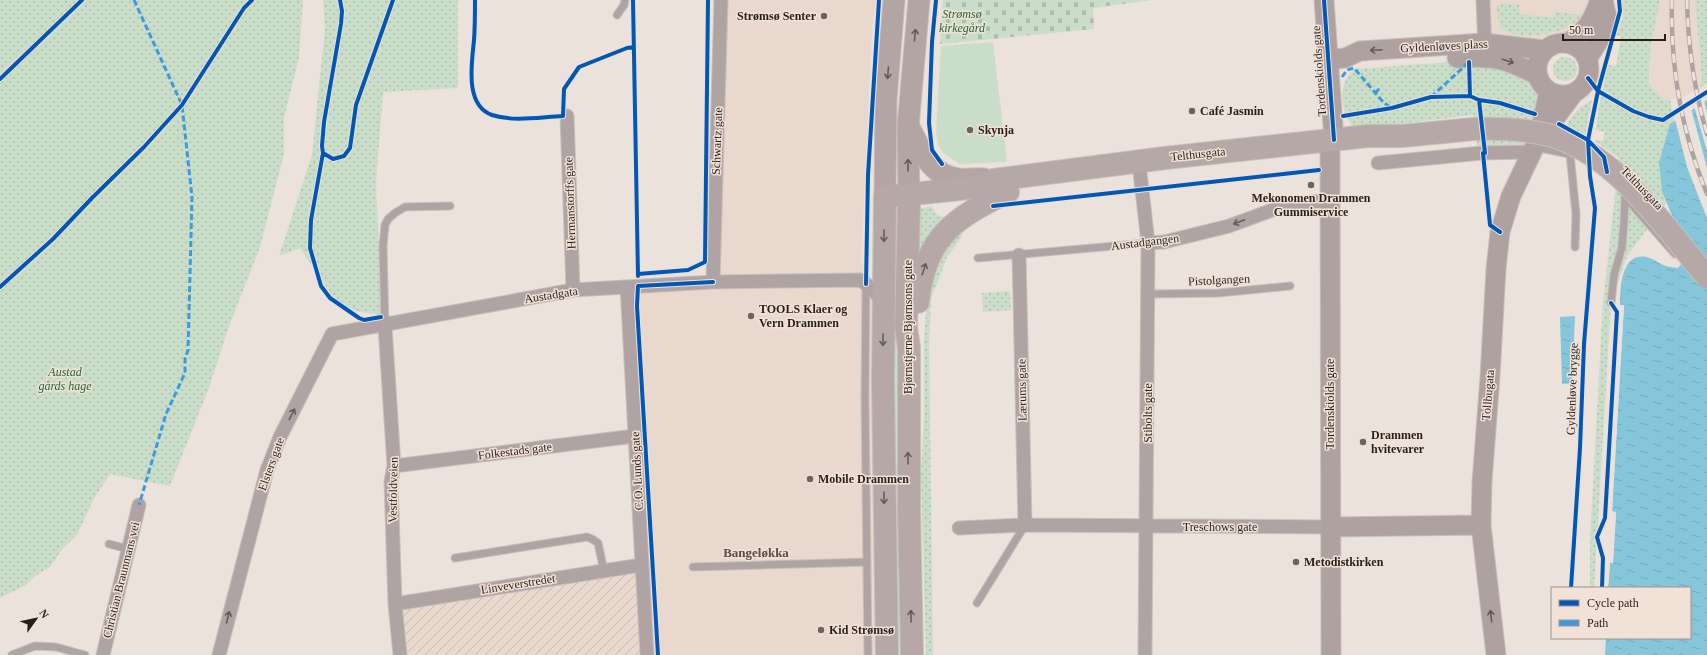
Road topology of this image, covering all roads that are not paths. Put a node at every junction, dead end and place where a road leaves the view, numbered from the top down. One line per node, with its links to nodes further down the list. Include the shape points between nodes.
1 (624, 0): 8 (lane, via 624,5)
2 (720, 0): 36 (street, Schwartz gate)
3 (894, 0): 25 (main road, Bjørnstjerne Bjørnsons gate, one-way to 25, via 886,100)
4 (918, 0): 18 (main road, Bjørnstjerne Bjørnsons gate, one-way to 4)
5 (1324, 0): 12 (main road, Tordenskiolds gate)
6 (1483, 0): 10 (street)
7 (1602, 0): 9 (main road, via 1588,27); 13 (main road, via 1608,22)
8 (617, 15)
9 (1568, 43): 11 (main road, via 1556,44); 13 (main road, via 1580,49)
10 (1485, 50): 11 (main road, Gyldenløves plass); 12 (main road, Gyldenløves plass, via 1361,64); 14 (main road, Gyldenløves plass, one-way to 14)
11 (1545, 50): 14 (main road, via 1538,62)
12 (1336, 59): 19 (main road, Tordenskiolds gate)
13 (1588, 59): 16 (main road, via 1588,78 1581,89)
14 (1537, 75): 15 (main road)
15 (1549, 91): 16 (main road, via 1563,96); 20 (main road, Tollbugata)
16 (1572, 94): 20 (main road, Tollbugata)
17 (567, 116): 40 (street, Hermanstorffs gate)
18 (908, 127): 24 (main road, Telthusgata, via 937,171 949,177 977,178); 27 (main road, Bjørnstjerne Bjørnsons gate, one-way to 18)
19 (1332, 146): 23 (highway, Telthusgata, via 1297,156 1262,156); 24 (highway, Telthusgata, via 1165,158); 28 (main road, Tordenskiolds gate); 35 (highway, Telthusgata, bridge, via 1368,136 1402,136 1474,129 1512,129 1540,133 1565,141 1591,155 1620,178)
20 (1535, 147): 21 (lane); 22 (street); 50 (main road, Tollbugata, via 1511,196 1500,232)
21 (1570, 154): 26 (lane, via 1590,160 1621,182); 31 (lane, via 1576,214)
22 (1378, 163)
23 (1140, 172): 24 (highway, Telthusgata); 30 (street, Stibolts gate)
24 (1001, 186): 27 (highway, Telthusgata); 45 (highway, Telthusgata, one-way to 24, via 916,328 923,271 936,244 951,226)
25 (884, 197): 27 (highway, Telthusgata); 42 (highway, Bjørnstjerne Bjørnsons gate, one-way to 42)
26 (1625, 197): 34 (lane); 43 (lane, via 1622,247 1614,274)
27 (909, 199): 45 (highway, Bjørnstjerne Bjørnsons gate, via 906,327)
28 (1330, 200): 30 (street, Austadgangen, one-way to 30, via 1286,204 1229,226 1164,242); 52 (main road, Tordenskiolds gate, via 1327,283)
29 (450, 206): 44 (lane, via 406,207 395,212 384,226)
30 (1148, 243): 32 (lane, Austadgangen); 41 (street, Stibolts gate)
31 (1575, 247)
32 (1019, 254): 33 (lane, Austadgangen); 49 (street, Lærums gate)
33 (978, 258)
34 (1682, 263)
35 (1707, 277)
36 (713, 282): 37 (street, Austadgata, via 860,280); 39 (street, Austadgata)
37 (866, 284): 42 (street); 57 (lane)
38 (1290, 286): 41 (lane, Pistolgangen, via 1219,293)
39 (627, 287): 40 (street, Austadgata); 46 (street, C.O. Lunds gate)
40 (573, 290): 44 (street, Austadgata)
41 (1148, 294): 51 (street, Stibolts gate)
42 (884, 301): 70 (highway, Bjørnstjerne Bjørnsons gate, one-way to 70)
43 (1611, 303)
44 (386, 326): 47 (street, Vestfoldveien); 66 (street, Elsters gate, one-way to 44, via 267,470 280,437 332,334)
45 (909, 348): 71 (highway, Bjørnstjerne Bjørnsons gate, one-way to 45)
46 (635, 436): 47 (street, Folkestads gate); 58 (street, C.O. Lunds gate)
47 (394, 466): 62 (street, Vestfoldveien, via 391,481)
48 (140, 505): 55 (street, Christian Braunmans vei)
49 (1025, 525): 51 (street, Treschows gate); 53 (street, Treschows gate); 61 (lane)
50 (1481, 525): 52 (main road, Treschows gate); 74 (main road, Tollbugata, one-way to 50)
51 (1147, 526): 52 (street, Treschows gate); 72 (street, Stibolts gate)
52 (1330, 527): 73 (main road, Tordenskiolds gate)
53 (959, 528)
54 (109, 544): 55 (lane)
55 (128, 549): 65 (street, Christian Braunmans vei)
56 (455, 558): 60 (lane, via 587,537 598,543)
57 (867, 562): 59 (lane); 69 (lane)
58 (641, 565): 60 (street, Linveverstredet); 68 (street, C.O. Lunds gate)
59 (693, 567)
60 (604, 571): 62 (street, Linveverstredet)
61 (978, 603)
62 (395, 604): 67 (street, Vestfoldveien)
63 (12, 655): 64 (lane, via 34,646 56,647)
64 (85, 655)
65 (103, 655)
66 (219, 655)
67 (400, 655)
68 (647, 655)
69 (868, 655)
70 (887, 655)
71 (912, 655)
72 (1145, 655)
73 (1330, 655)
74 (1496, 655)

